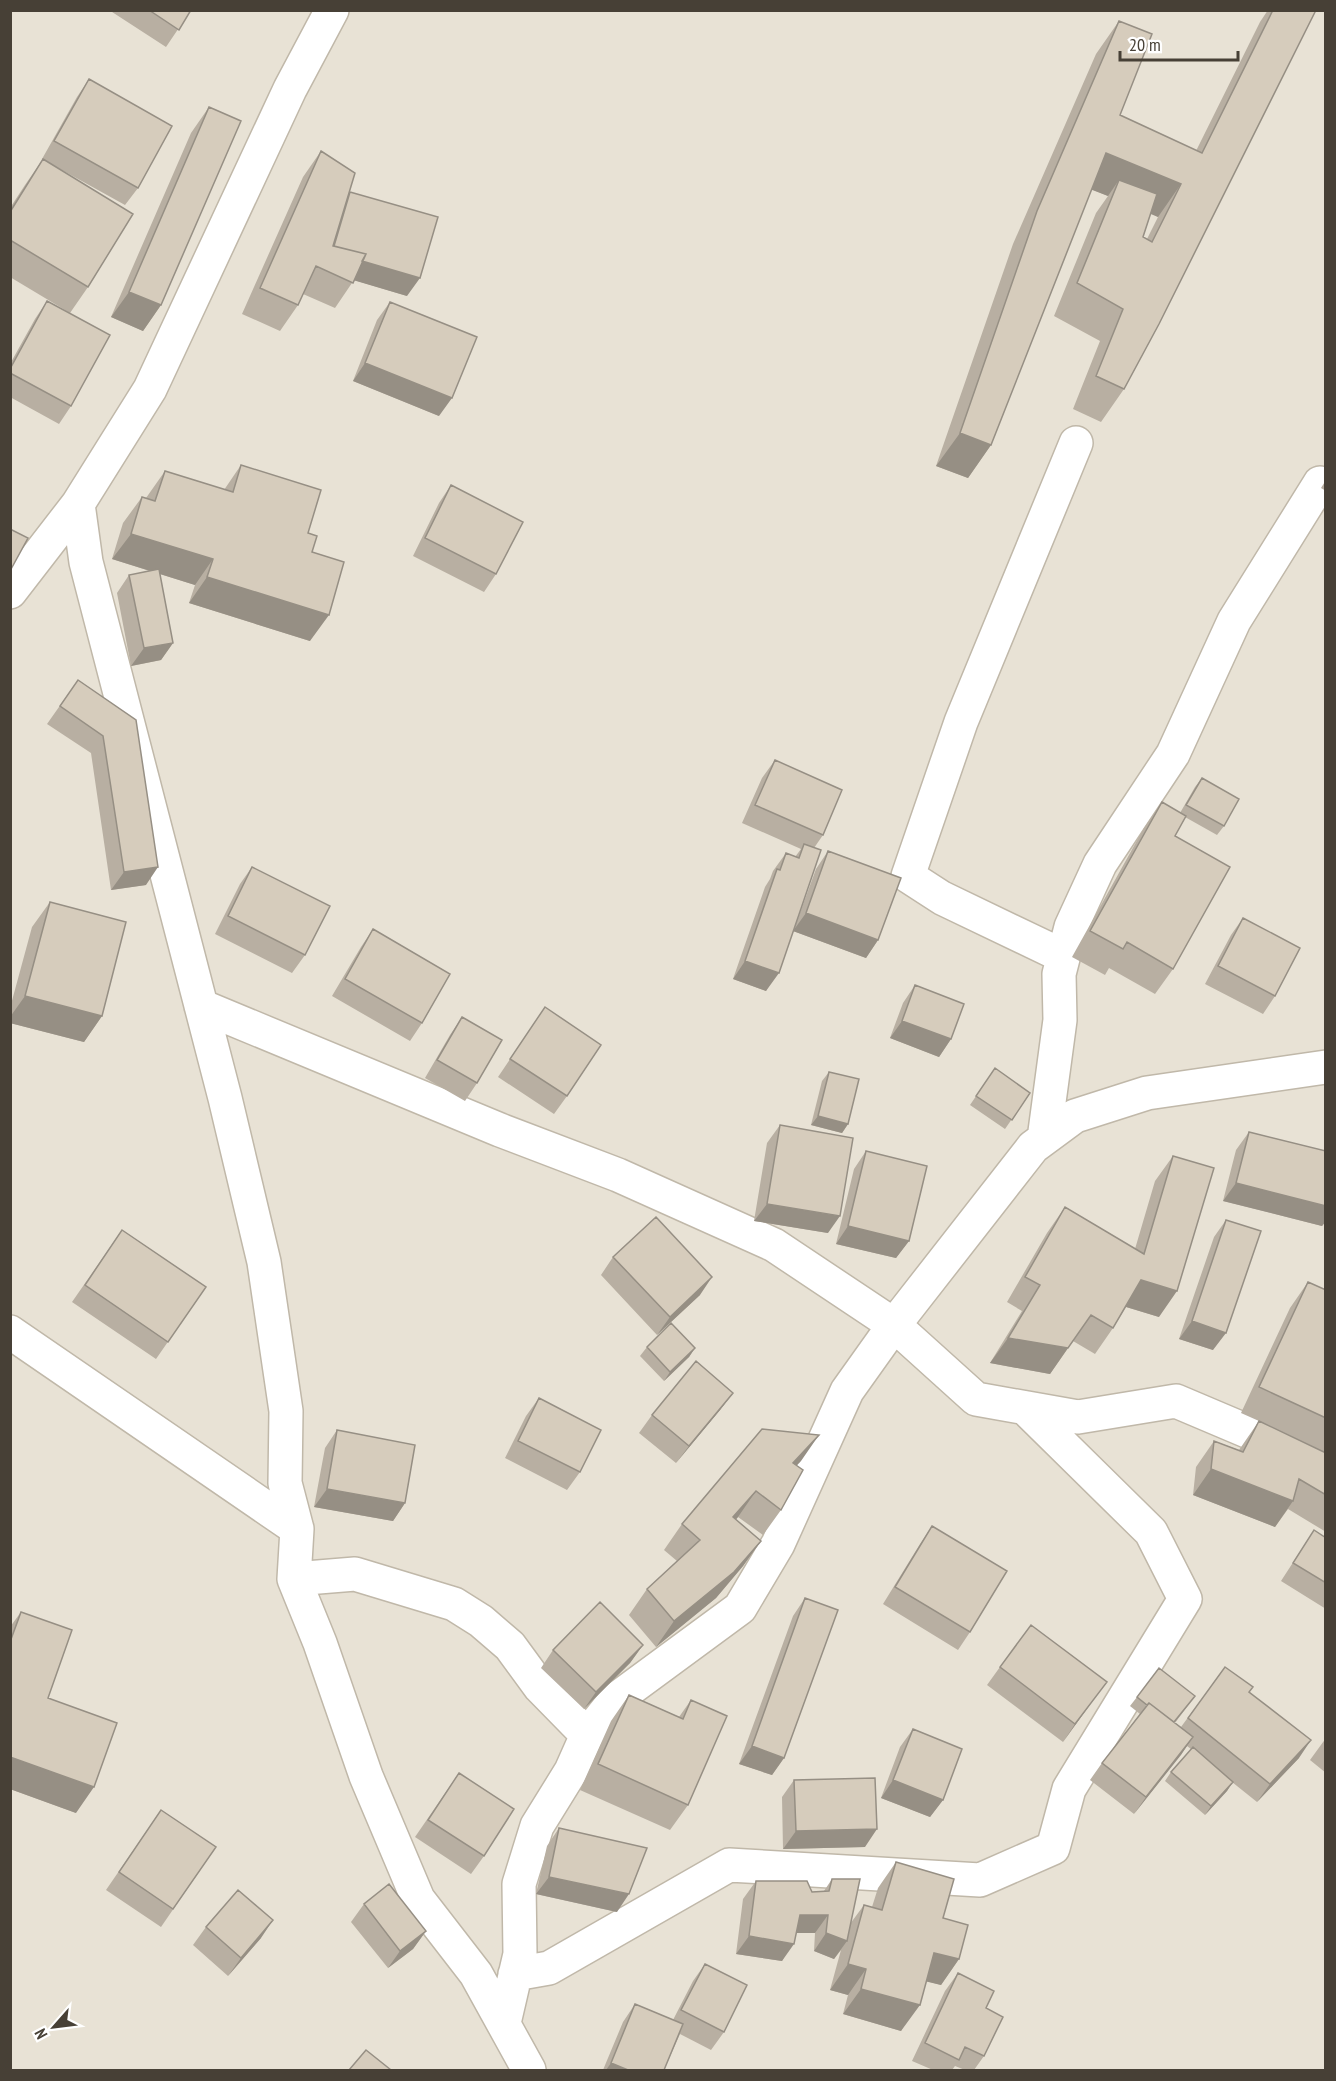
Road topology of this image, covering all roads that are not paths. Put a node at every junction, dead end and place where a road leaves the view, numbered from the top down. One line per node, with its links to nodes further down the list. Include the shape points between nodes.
1 (332, 10): 4 (street, via 290,88 150,389)
2 (1076, 443): 6 (street, via 961,722 908,876 942,898)
3 (1320, 483): 6 (street, via 1234,621 1173,754 1100,864 1071,927)
4 (78, 504): 5 (street); 7 (street, via 86,562)
5 (10, 592)
6 (1063, 956): 9 (street, via 1059,975 1060,1020)
7 (201, 1006): 10 (street, via 618,1175 774,1245); 14 (street, via 264,1262 286,1411 285,1483)
8 (1326, 1067): 9 (street, via 1147,1093 1074,1116)
9 (1044, 1139): 10 (street, via 1033,1147)
10 (894, 1325): 12 (street, via 976,1400); 16 (street, via 847,1391 778,1544 740,1608 615,1700)
11 (10, 1332): 14 (street)
12 (1025, 1408): 13 (street, via 1078,1417 1176,1401 1261,1437); 17 (street, via 1151,1532 1185,1599 1069,1789 1053,1848 980,1880 729,1865 549,1968)
13 (1326, 1471)
14 (297, 1529): 15 (street)
15 (294, 1579): 16 (street, via 355,1574 454,1604 510,1646 540,1687); 18 (street, via 366,1776 418,1899 476,1974)
16 (587, 1735): 17 (street, via 571,1771 537,1826 519,1884 520,1954)
17 (515, 1974): 18 (street)
18 (504, 2023): 19 (street)
19 (529, 2070)

